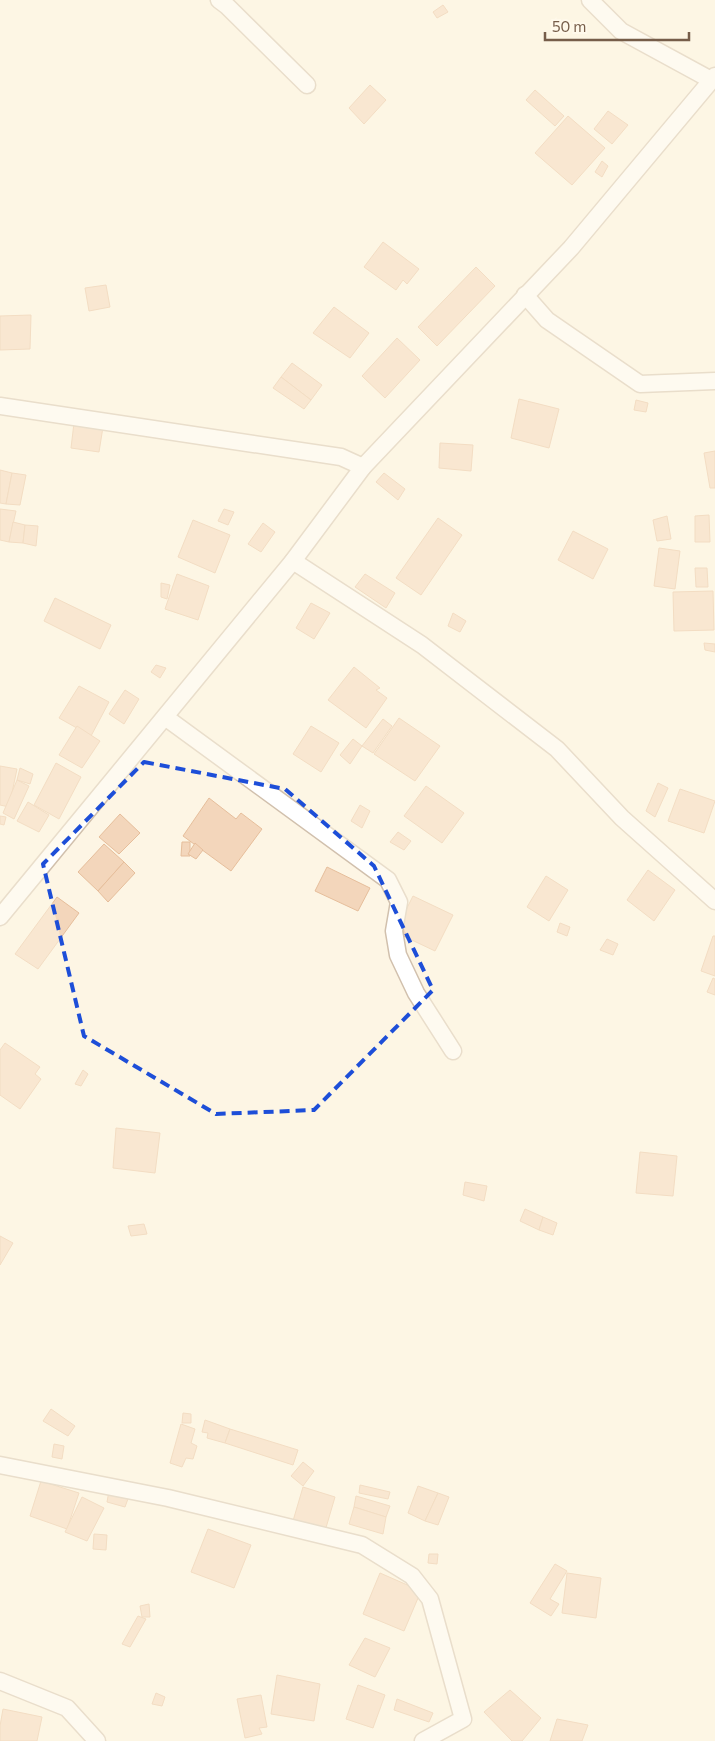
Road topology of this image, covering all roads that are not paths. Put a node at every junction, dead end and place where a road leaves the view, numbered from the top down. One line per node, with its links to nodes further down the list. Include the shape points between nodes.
1 (590, 0): 3 (street, via 621,31)
2 (226, 2): 4 (street)
3 (713, 78): 5 (street, via 571,248)
4 (307, 85)
5 (525, 295): 6 (street, via 547,320 640,384); 8 (street)
6 (715, 380)
7 (0, 406): 8 (street, via 341,458)
8 (363, 467): 9 (street)
9 (293, 561): 10 (street); 11 (street, via 422,645 557,749 622,818)
10 (165, 717): 12 (street); 13 (street, via 388,880 399,902 394,930 398,955 416,993)
11 (715, 901)
12 (0, 918)
13 (453, 1052)
14 (0, 1465): 17 (street, via 168,1498 362,1545 412,1576 430,1599 463,1719)
15 (0, 1682): 16 (street, via 67,1708)
16 (97, 1741)
17 (422, 1741)

